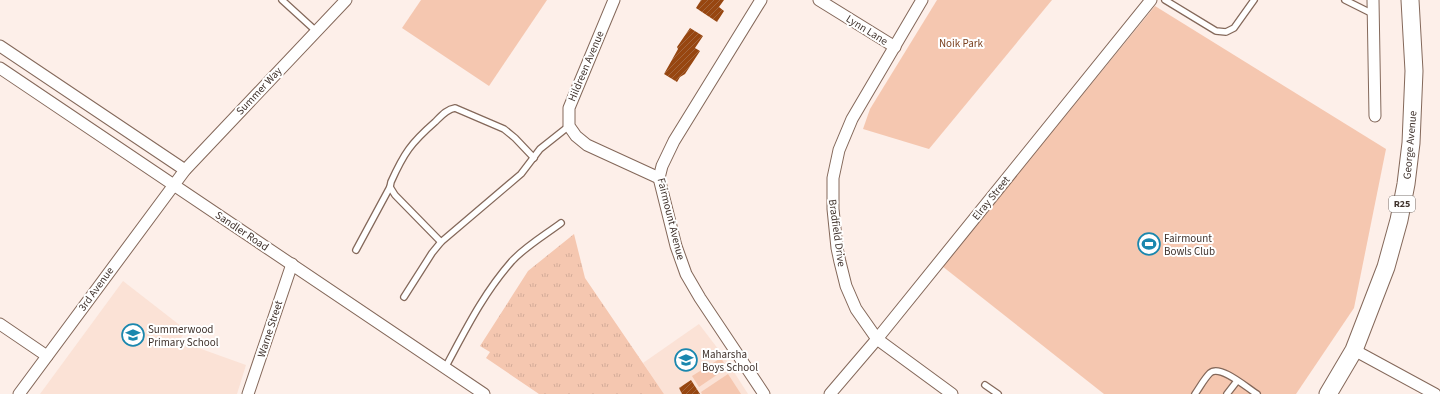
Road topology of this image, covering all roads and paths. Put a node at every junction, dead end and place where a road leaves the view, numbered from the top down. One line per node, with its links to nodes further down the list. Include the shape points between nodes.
1 (282, 0): 14 (lane)
2 (346, 0): 14 (street, Summer Way)
3 (614, 0): 19 (street, Hildreen Avenue, via 569,108)
4 (761, 0): 22 (street, Fairmount Avenue, via 674,141)
5 (819, 0): 16 (street, Lynn Lane)
6 (922, 0): 16 (street, Bradfield Drive)
7 (1151, 0): 31 (street, Elray Street)
8 (1165, 0): 9 (lane, via 1216,31 1226,32 1234,28)
9 (1254, 0)
10 (1345, 0): 13 (lane)
11 (1373, 0): 13 (street)
12 (1410, 0): 32 (main road, George Avenue / R25, via 1414,71 1411,143 1406,184 1386,267)
13 (1373, 14): 18 (street)
14 (316, 31): 21 (street, Summer Way)
15 (0, 46): 21 (street)
16 (895, 47): 31 (street, Bradfield Drive, via 846,132 839,150 832,194 837,248 846,286 856,309)
17 (0, 68): 23 (street, Sandler Road)
18 (1375, 116)
19 (569, 126): 20 (lane, via 546,144); 22 (street, via 586,145)
20 (534, 158): 24 (lane, via 504,130 452,108 411,144); 26 (lane, via 521,174)
21 (184, 170): 23 (street, Summer Way)
22 (659, 178): 40 (street, Fairmount Avenue, via 676,246 686,274)
23 (173, 184): 28 (street, Sandler Road); 33 (street, 3rd Avenue)
24 (390, 187): 26 (lane); 27 (lane)
25 (560, 223): 34 (lane, via 518,256 486,294)
26 (441, 242): 29 (lane)
27 (356, 250)
28 (292, 264): 34 (street, Sandler Road); 38 (street, Warne Street)
29 (404, 296)
30 (0, 324): 33 (street)
31 (877, 339): 41 (street, Elray Street); 42 (street, Bradfield Drive)
32 (1354, 350): 47 (main road, George Avenue / R25); 48 (street)
33 (47, 356): 37 (street, 3rd Avenue)
34 (445, 368): 39 (street, Sandler Road)
35 (1237, 381): 44 (lane, via 1215,370); 45 (lane); 46 (lane)
36 (985, 385): 43 (lane)
37 (18, 394)
38 (248, 394)
39 (484, 394)
40 (764, 394)
41 (830, 394)
42 (952, 394)
43 (998, 394)
44 (1195, 394)
45 (1227, 394)
46 (1257, 394)
47 (1328, 394)
48 (1435, 394)

